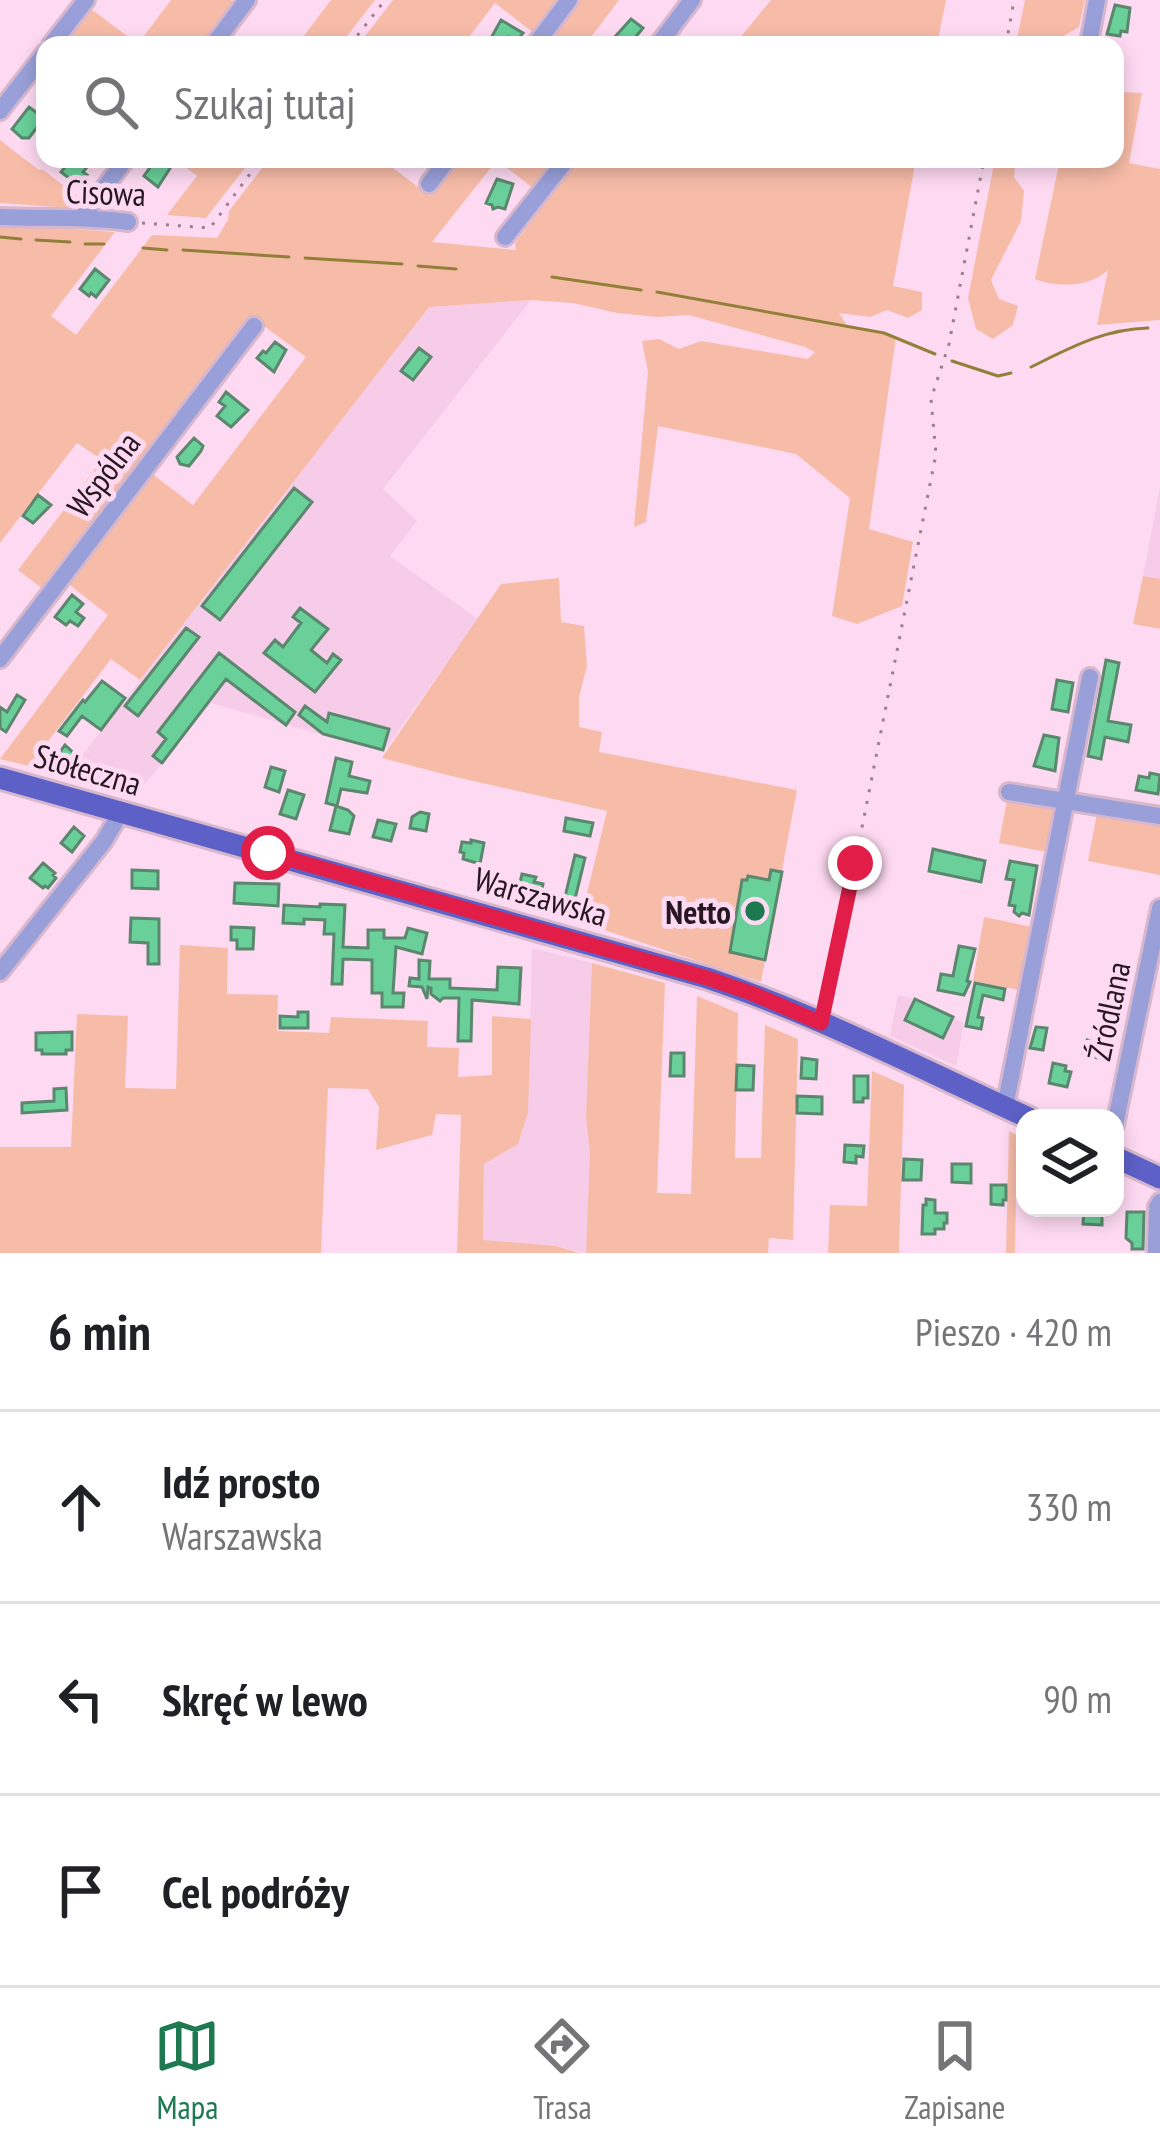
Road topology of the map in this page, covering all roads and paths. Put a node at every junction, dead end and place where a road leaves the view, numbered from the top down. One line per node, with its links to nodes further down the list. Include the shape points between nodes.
1 (86, 0): 8 (street)
2 (247, 0): 9 (street)
3 (385, 0): 10 (path)
4 (569, 0): 11 (street)
5 (692, 0): 12 (street)
6 (1014, 0): 13 (path)
7 (1097, 0): 14 (street)
8 (58, 36)
9 (220, 36)
10 (357, 36)
11 (542, 36)
12 (665, 36)
13 (1008, 36)
14 (1090, 36)
15 (36, 64): 16 (street)
16 (0, 110)
17 (119, 168): 23 (street)
18 (254, 168): 25 (path, Cisowa, via 210,228)
19 (441, 168): 22 (street)
20 (560, 168): 26 (street)
21 (982, 168): 38 (path, via 931,399 936,454)
22 (429, 184)
23 (83, 216): 24 (street, Cisowa); 25 (street, Cisowa)
24 (0, 217)
25 (128, 222)
26 (505, 237)
27 (254, 326): 28 (street, Wspólna)
28 (0, 659)
29 (1090, 677): 32 (street)
30 (0, 778): 33 (main road, Stołeczna)
31 (1009, 792): 32 (street)
32 (1066, 801): 34 (street); 39 (street)
33 (121, 812): 35 (main road, Stołeczna); 37 (street)
34 (1160, 816)
35 (157, 823): 38 (main road, Warszawska, via 707,978)
36 (1160, 908): 40 (street, Źródlana)
37 (0, 972)
38 (821, 1023): 39 (main road, Warszawska)
39 (1005, 1107): 41 (main road, Warszawska)
40 (1118, 1109)
41 (1016, 1112)
42 (1124, 1163): 43 (main road)
43 (1160, 1189): 44 (street)
44 (1156, 1253)

